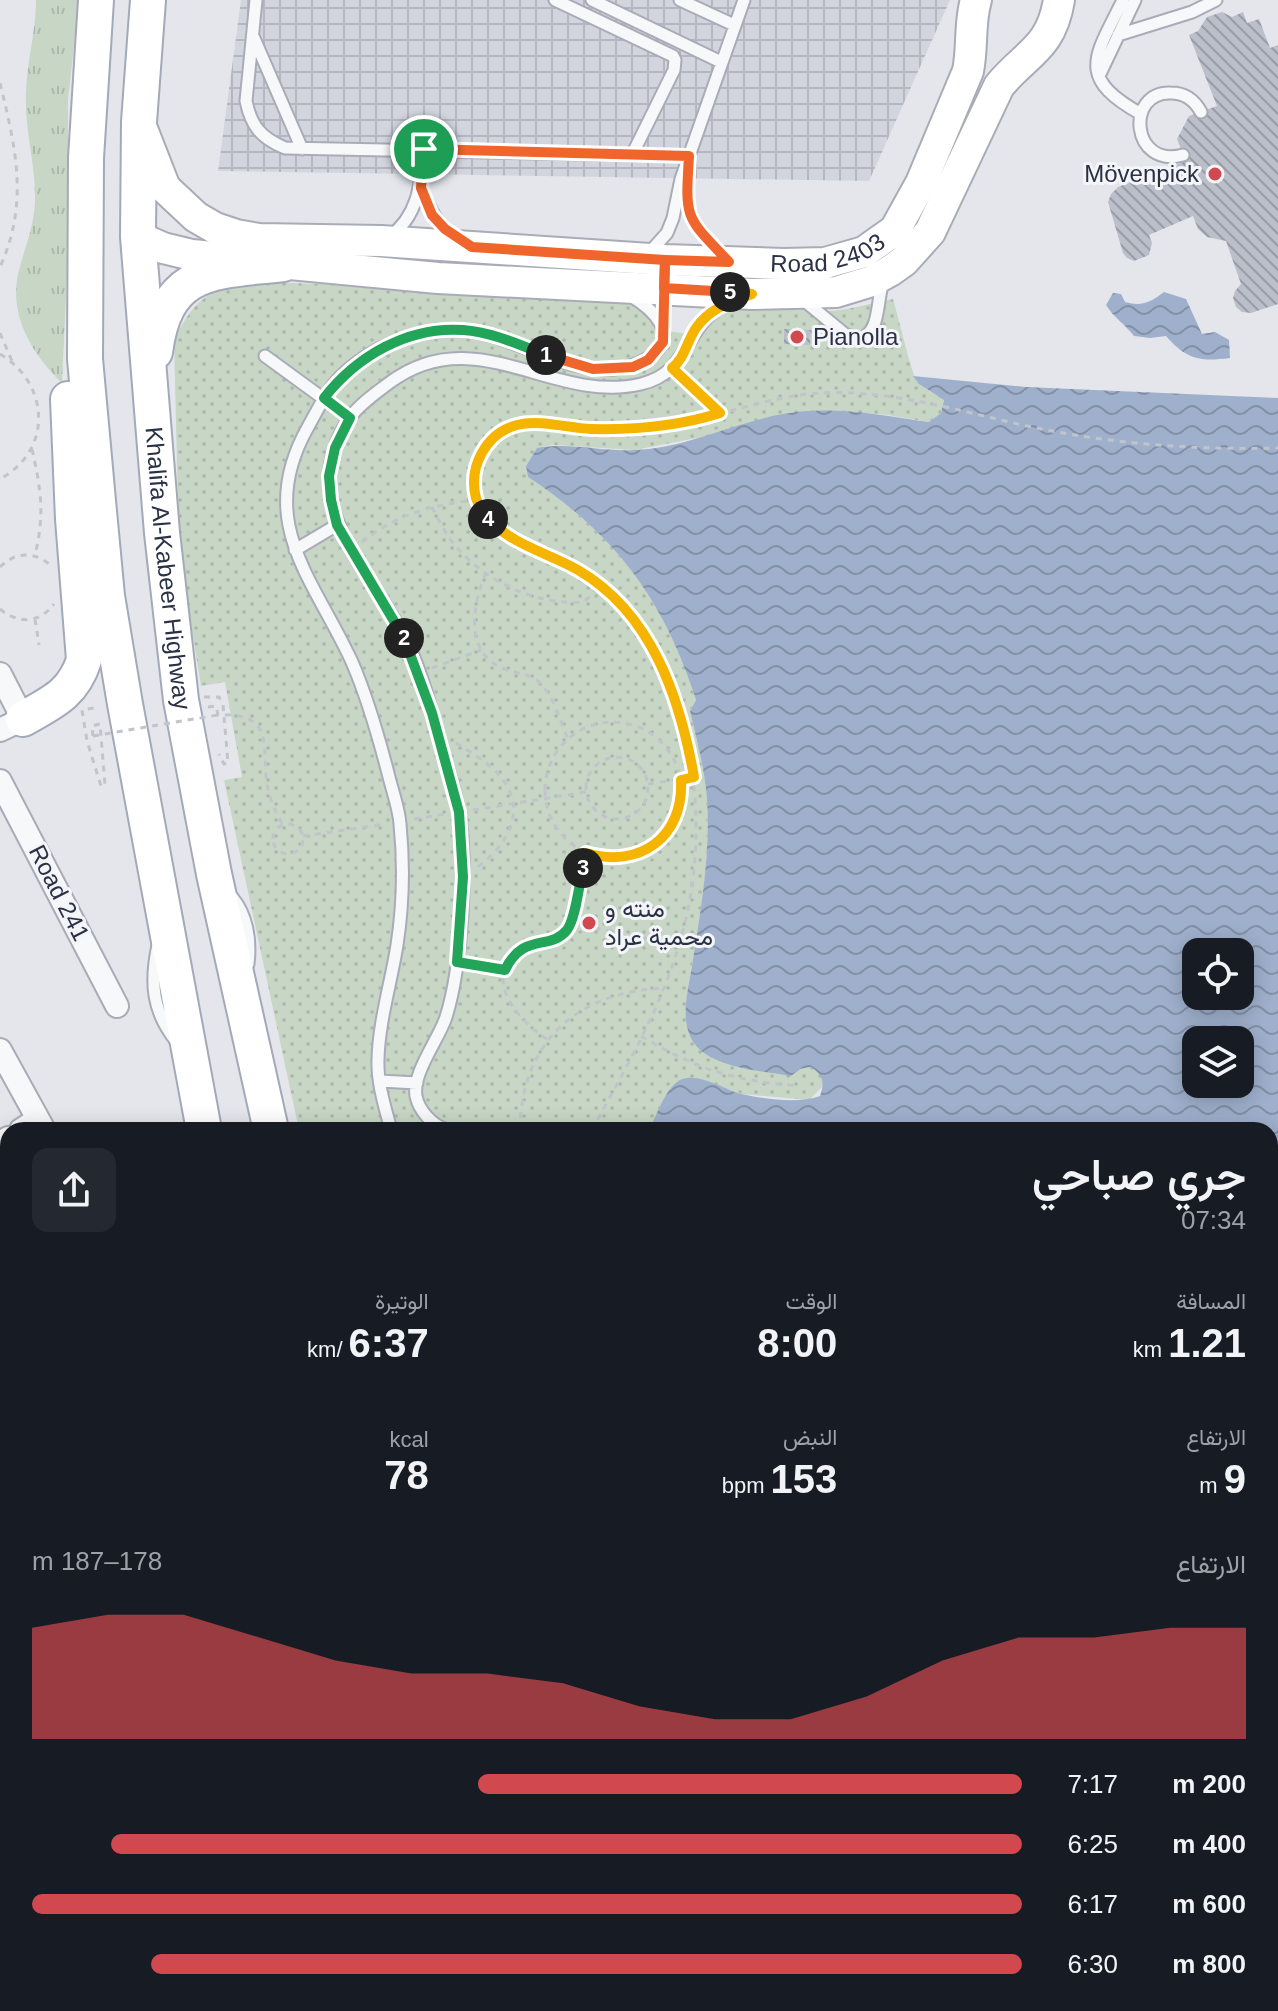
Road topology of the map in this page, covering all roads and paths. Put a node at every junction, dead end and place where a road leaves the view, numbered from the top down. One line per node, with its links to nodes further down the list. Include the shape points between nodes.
1 (96, 0): 32 (main road)
2 (148, 0): 26 (main road, Khalifa Al-Kabeer Highway)
3 (256, 0): 18 (lane)
4 (555, 0): 29 (lane, via 673,56 674,70)
5 (592, 0): 13 (lane)
6 (680, 0): 16 (lane)
7 (744, 0): 16 (lane)
8 (976, 0): 17 (main road, Road 2403)
9 (1059, 0): 20 (main road, Road 2403, via 1039,50)
10 (1135, 0): 14 (lane)
11 (1183, 0): 15 (lane)
12 (1216, 0): 15 (lane)
13 (611, 4): 21 (lane)
14 (1122, 10): 19 (lane); 22 (lane, via 1097,52)
15 (1187, 13): 19 (lane)
16 (734, 25): 21 (lane)
17 (971, 30): 20 (main road, via 977,47 990,59); 39 (main road, Road 2403, via 968,71 921,183 895,230 864,252 825,263)
18 (252, 34): 27 (lane); 27 (lane, via 249,117 270,142)
19 (1118, 35): 22 (lane)
20 (1025, 61): 43 (main road, Road 2403, via 999,86 930,232)
21 (721, 62): 31 (lane)
22 (1098, 76): 25 (lane, via 1112,96)
23 (0, 83): 41 (path, via 15,144 18,192)
24 (1201, 112): 25 (lane, via 1191,99 1174,93 1156,96)
25 (1141, 114): 30 (lane, via 1145,144 1160,155)
26 (139, 122): 35 (main road, Khalifa Al-Kabeer Highway); 37 (main road, Road 2403, via 165,188 215,228 259,239)
27 (302, 149): 28 (lane)
28 (424, 149): 29 (lane); 33 (lane)
29 (632, 155): 31 (lane)
30 (1183, 155)
31 (689, 156): 34 (lane)
32 (86, 158): 35 (main road, via 111,210); 36 (main road)
33 (421, 188): 37 (lane, via 402,226); 38 (lane, via 438,222)
34 (682, 205): 39 (lane); 42 (lane)
35 (138, 237): 40 (main road, Road 2403, via 192,255); 53 (main road, Khalifa Al-Kabeer Highway)
36 (86, 241): 79 (main road, via 85,359 107,596); 84 (main road, via 72,286 66,345 84,660 69,690)
37 (381, 241): 38 (main road, Road 2403)
38 (472, 247): 42 (main road, Road 2403)
39 (729, 262): 42 (main road, Road 2403)
40 (283, 264): 44 (main road, Road 2403); 53 (main road, via 220,271 194,280 172,297 161,318)
41 (0, 267)
42 (657, 269): 44 (main road, Road 2403); 46 (main road, Road 2403); 47 (lane)
43 (890, 271): 45 (main road, Road 2403, via 836,292); 45 (lane, via 879,294 875,327 859,339 846,335)
44 (615, 286): 47 (lane)
45 (795, 293): 46 (main road, Road 2403)
46 (752, 294): 52 (lane, via 715,308)
47 (663, 325): 54 (lane, via 657,352 633,367 615,369 563,362 491,335 429,332 371,355 342,375)
48 (0, 333): 51 (path)
49 (0, 354): 51 (path)
50 (265, 356): 54 (lane)
51 (12, 361): 57 (path, via 28,379 37,401 39,425)
52 (672, 368): 55 (path); 56 (lane, via 661,377 616,388 562,382 491,360 460,358 399,376)
53 (149, 396): 109 (main road, Khalifa Al-Kabeer Highway, via 181,700)
54 (324, 398): 56 (lane); 63 (lane, via 287,476 287,515)
55 (720, 413): 58 (path, via 823,393 874,395 1054,432 1152,444); 60 (path, via 623,429 518,425 496,435 480,454 473,477)
56 (350, 418): 62 (lane, via 329,476)
57 (32, 448): 59 (path); 66 (path, via 43,495)
58 (1278, 448)
59 (0, 479)
60 (476, 500): 61 (path); 71 (path, via 507,536)
61 (432, 507): 64 (path, via 397,518); 69 (path, via 454,543)
62 (337, 525): 63 (lane); 64 (lane)
63 (295, 550): 104 (lane, via 375,722 400,821 403,880 377,1060)
64 (352, 550): 77 (lane, via 408,645)
65 (0, 554): 67 (path)
66 (35, 555): 67 (path); 70 (path)
67 (8, 559): 68 (path)
68 (0, 567)
69 (486, 573): 71 (path, via 549,601 586,600); 76 (path, via 474,611)
70 (56, 574)
71 (599, 584): 88 (path, via 641,629 662,667)
72 (56, 601): 74 (path)
73 (0, 609): 74 (path, via 22,621)
74 (35, 619): 75 (path)
75 (39, 645)
76 (481, 650): 77 (path); 86 (path, via 503,669 540,683)
77 (418, 673): 85 (lane)
78 (0, 674): 84 (street)
79 (125, 704): 81 (path, bridge, via 82,710 101,786 106,775 100,724 92,726 93,736); 108 (main road)
80 (223, 705): 82 (path)
81 (218, 715): 82 (path); 83 (path, via 216,706 208,707)
82 (224, 715): 87 (path, via 228,763); 92 (path, via 240,715 256,724 266,741 269,794)
83 (211, 723)
84 (12, 724)
85 (437, 729): 94 (lane, via 459,812); 94 (path, via 497,772 513,804 513,819 501,847)
86 (569, 740): 89 (path, via 604,724 643,729 672,755); 93 (path, via 552,760 546,799 555,825)
87 (218, 752)
88 (694, 777): 89 (path); 96 (path, via 693,884)
89 (681, 780): 91 (path); 93 (path, via 680,806 660,840 625,857)
90 (0, 781): 100 (street, Road 241)
91 (648, 784): 91 (path, via 636,763 613,757 592,769 586,792 598,813 621,819 642,807)
92 (283, 825): 92 (path, via 274,835 276,847 294,853 303,836 296,826)
93 (586, 853): 95 (path)
94 (463, 877): 97 (lane)
95 (571, 923): 96 (path); 98 (path, via 560,937 526,945)
96 (679, 945): 99 (path)
97 (457, 962): 98 (path); 105 (lane, via 446,1018)
98 (505, 970): 102 (path, via 512,1007)
99 (665, 988): 101 (path); 102 (path, via 609,996 577,1012)
100 (117, 1006)
101 (641, 1036): 106 (path, via 716,1073); 113 (path)
102 (547, 1039): 112 (path, via 531,1067)
103 (0, 1050): 107 (street)
104 (380, 1081): 105 (lane); 110 (lane)
105 (417, 1083): 111 (lane, via 416,1096)
106 (798, 1086)
107 (32, 1122)
108 (202, 1122)
109 (269, 1122)
110 (389, 1122)
111 (434, 1122)
112 (520, 1122)
113 (596, 1122)

